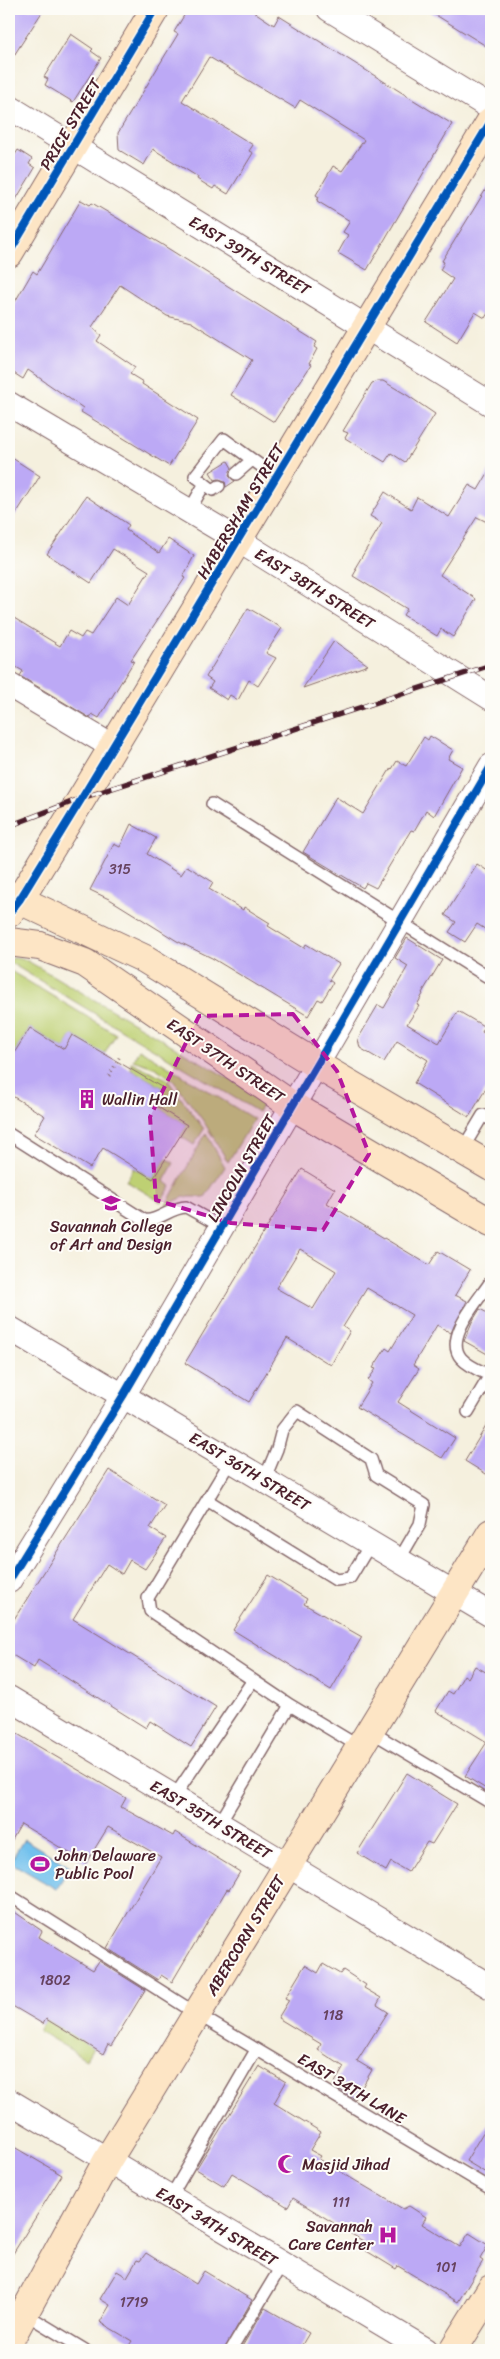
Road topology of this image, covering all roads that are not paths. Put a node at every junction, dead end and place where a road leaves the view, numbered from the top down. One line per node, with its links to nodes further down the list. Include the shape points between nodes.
1 (155, 9): 6 (main road, PRICE STREET)
2 (330, 9): 4 (street)
3 (9, 107): 6 (street, EAST 39TH STREET)
4 (491, 108)
5 (491, 120): 8 (main road, HABERSHAM STREET)
6 (73, 147): 7 (main road, PRICE STREET); 8 (street, EAST 39TH STREET)
7 (9, 254)
8 (367, 326): 10 (street, EAST 39TH STREET); 13 (main road, HABERSHAM STREET)
9 (9, 404): 16 (street, EAST 38TH STREET)
10 (491, 404)
11 (252, 460): 12 (lane); 13 (lane); 14 (lane, via 224,439 195,476)
12 (236, 474)
13 (276, 477): 17 (main road, HABERSHAM STREET)
14 (204, 485): 15 (lane, via 212,490); 16 (lane)
15 (219, 486)
16 (190, 511): 17 (street, EAST 38TH STREET)
17 (238, 540): 19 (street, EAST 38TH STREET); 20 (main road, HABERSHAM STREET)
18 (9, 684): 20 (street)
19 (491, 698)
20 (112, 747): 23 (main road, HABERSHAM STREET)
21 (491, 766): 24 (street, LINCOLN STREET)
22 (212, 804): 24 (lane)
23 (12, 902): 27 (main road, via 145,959)
24 (400, 923): 26 (lane); 27 (street, LINCOLN STREET)
25 (9, 942): 28 (main road, EAST 37TH STREET, via 40,946 84,963)
26 (491, 979)
27 (317, 1065): 28 (street, LINCOLN STREET); 31 (main road)
28 (293, 1106): 33 (main road, EAST 37TH STREET); 34 (street, LINCOLN STREET)
29 (491, 1120): 31 (lane, via 483,1116)
30 (9, 1134): 34 (lane, via 144,1220 151,1221 169,1211 186,1207)
31 (462, 1150): 32 (main road)
32 (491, 1167)
33 (491, 1223)
34 (222, 1227): 38 (street, LINCOLN STREET)
35 (490, 1285): 37 (lane, via 476,1300 456,1338 461,1358)
36 (9, 1328): 38 (street, EAST 36TH STREET)
37 (490, 1376): 39 (lane)
38 (123, 1396): 40 (street, EAST 36TH STREET); 46 (street, LINCOLN STREET)
39 (468, 1412)
40 (231, 1460): 41 (street, EAST 36TH STREET); 42 (lane)
41 (264, 1480): 44 (street, EAST 36TH STREET); 45 (lane, via 282,1430 297,1411 371,1459 376,1476 424,1505 420,1524)
42 (207, 1500): 44 (lane, via 336,1580 350,1578); 49 (lane, via 148,1598 150,1611)
43 (491, 1533): 47 (main road, ABERCORN STREET)
44 (371, 1543): 45 (street, EAST 36TH STREET)
45 (399, 1560): 47 (street, EAST 36TH STREET)
46 (10, 1575)
47 (454, 1593): 48 (street, EAST 36TH STREET); 52 (main road, ABERCORN STREET)
48 (491, 1615)
49 (253, 1680): 51 (lane); 53 (lane)
50 (9, 1698): 53 (street, EAST 35TH STREET)
51 (290, 1705): 52 (lane); 55 (lane)
52 (365, 1739): 54 (lane); 56 (main road, ABERCORN STREET)
53 (174, 1797): 55 (street, EAST 35TH STREET)
54 (491, 1803)
55 (220, 1824): 56 (street, EAST 35TH STREET)
56 (288, 1865): 58 (street, EAST 35TH STREET); 59 (main road, ABERCORN STREET)
57 (9, 1896): 59 (lane, EAST 34TH LANE)
58 (491, 1987)
59 (196, 2014): 60 (lane, EAST 34TH LANE); 62 (main road, ABERCORN STREET)
60 (256, 2050): 63 (lane, EAST 34TH LANE); 64 (lane)
61 (9, 2101): 62 (street, EAST 34TH STREET)
62 (107, 2161): 64 (street, EAST 34TH STREET); 67 (main road, ABERCORN STREET)
63 (491, 2189)
64 (170, 2198): 65 (street, EAST 34TH STREET)
65 (282, 2265): 70 (lane); 71 (street, EAST 34TH STREET)
66 (491, 2288): 72 (main road)
67 (17, 2309): 68 (main road, ABERCORN STREET); 69 (lane)
68 (9, 2342)
69 (85, 2350)
70 (231, 2350)
71 (426, 2350)
72 (453, 2350)

